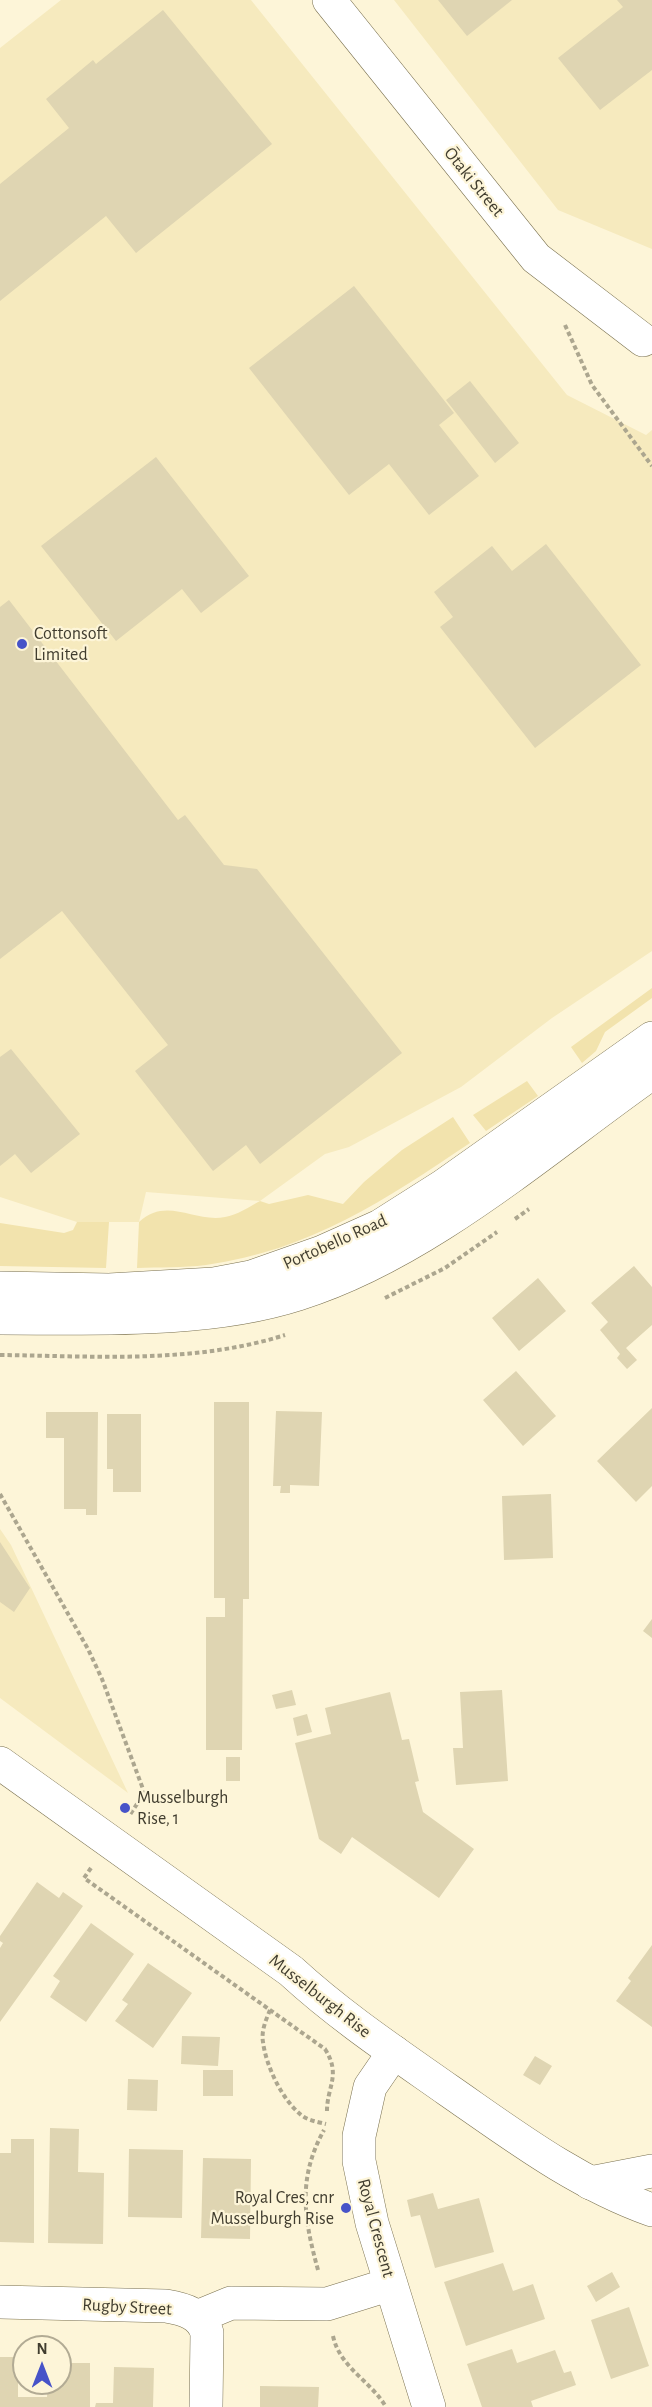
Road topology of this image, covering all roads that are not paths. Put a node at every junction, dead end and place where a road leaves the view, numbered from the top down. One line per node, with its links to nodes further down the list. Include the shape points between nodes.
1 (329, 0): 2 (main road, Ōtaki Street, via 536,258)
2 (643, 340)
3 (652, 1038): 5 (main road, Portobello Road, via 443,1186 380,1226 322,1252 251,1277 214,1284 109,1290)
4 (652, 1073): 6 (main road, Portobello Road, via 426,1233 298,1294 238,1308 140,1317)
5 (0, 1288)
6 (0, 1318)
7 (0, 1763): 8 (main road, Musselburgh Rise, via 291,1971 329,2006)
8 (394, 2052): 10 (main road, Musselburgh Rise, via 549,2160); 12 (main road, Royal Crescent, via 370,2087 358,2136 364,2189)
9 (652, 2171): 10 (main road)
10 (590, 2183): 11 (main road, Musselburgh Rise)
11 (652, 2210)
12 (391, 2284): 14 (main road, Rugby Street, via 327,2304 231,2303); 16 (main road, Royal Crescent)
13 (0, 2302): 14 (main road, Rugby Street, via 166,2306)
14 (197, 2317): 15 (main road, via 205,2324 207,2333)
15 (206, 2407)
16 (429, 2407)

